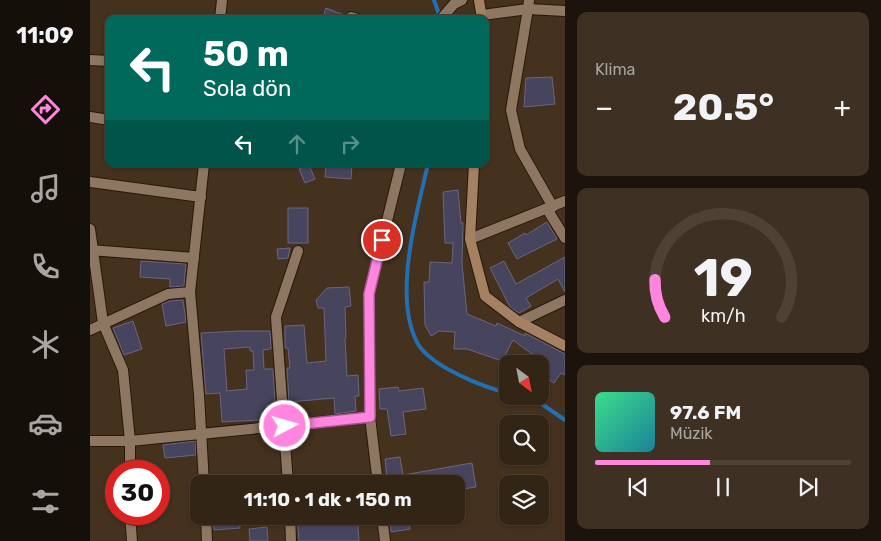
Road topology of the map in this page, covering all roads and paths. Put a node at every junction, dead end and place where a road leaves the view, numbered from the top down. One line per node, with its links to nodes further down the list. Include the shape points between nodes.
1 (220, 0): 6 (street)
2 (462, 0): 7 (street)
3 (480, 0): 8 (main road)
4 (528, 5): 5 (street); 9 (street); 20 (street, via 511,110 520,149)
5 (565, 11)
6 (220, 15)
7 (444, 15)
8 (482, 15)
9 (489, 15)
10 (90, 60): 11 (street)
11 (105, 61)
12 (90, 118): 13 (street)
13 (105, 120)
14 (204, 167): 18 (street)
15 (400, 167): 33 (street, via 369,294)
16 (474, 167): 23 (main road)
17 (90, 182): 18 (street)
18 (201, 197): 26 (street)
19 (565, 201): 20 (street)
20 (550, 208): 22 (street); 23 (street)
21 (90, 229): 24 (street)
22 (565, 238)
23 (470, 239): 29 (main road, via 485,296)
24 (92, 250): 26 (street); 30 (street)
25 (298, 252): 34 (street, via 276,317)
26 (194, 258): 27 (street)
27 (190, 292): 30 (street, via 168,294); 35 (street)
28 (565, 300): 29 (street)
29 (519, 322): 32 (main road)
30 (103, 323): 31 (street); 37 (street, via 123,370)
31 (90, 330)
32 (565, 346)
33 (370, 417): 34 (street); 41 (street)
34 (285, 426): 35 (street); 40 (street)
35 (200, 434): 37 (street); 39 (street)
36 (90, 441): 37 (street)
37 (130, 441): 38 (street)
38 (130, 460)
39 (203, 475)
40 (288, 475)
41 (377, 475)
42 (131, 525): 46 (street)
43 (206, 525): 47 (street)
44 (290, 525): 48 (street)
45 (383, 525): 49 (street)
46 (132, 541)
47 (207, 541)
48 (291, 541)
49 (385, 541)

